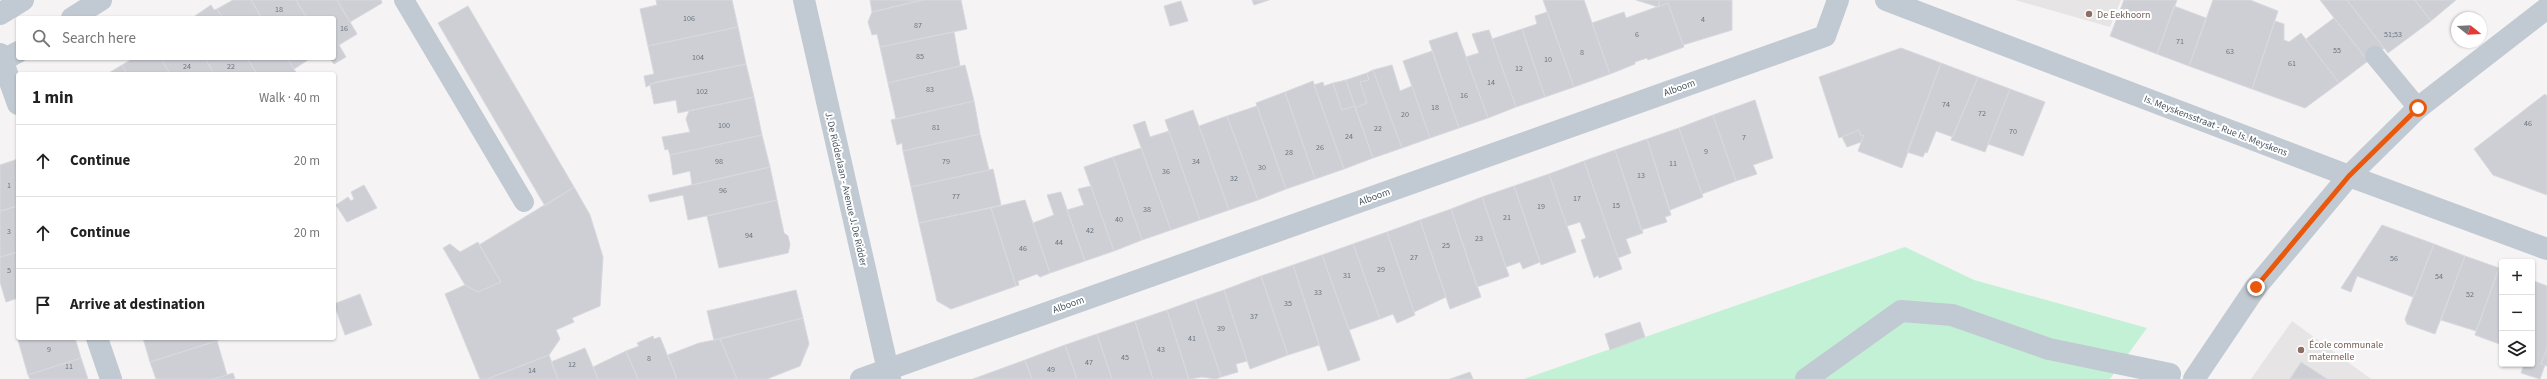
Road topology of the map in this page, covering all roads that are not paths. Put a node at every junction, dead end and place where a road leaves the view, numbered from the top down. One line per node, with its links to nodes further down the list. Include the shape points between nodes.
1 (23, 0): 8 (street)
2 (101, 0): 9 (street)
3 (404, 0): 15 (lane)
4 (804, 0): 18 (street, J. De Ridderlaan - Avenue J. De Ridder)
5 (1838, 0): 18 (street, Alboom, via 1825,36)
6 (1886, 0): 14 (street, Is. Meyskensstraat - Rue Is. Meyskens)
7 (2547, 8): 13 (street)
8 (0, 14)
9 (75, 16)
10 (2374, 56): 13 (lane)
11 (5, 57): 12 (street)
12 (16, 97)
13 (2418, 108): 14 (street)
14 (2349, 176): 16 (street, Is. Meyskensstraat - Rue Is. Meyskens); 23 (street, via 2256,287)
15 (524, 202)
16 (2547, 248)
17 (98, 340): 20 (street)
18 (888, 374): 21 (street)
19 (2170, 374): 22 (street, via 2049,349 1952,315 1901,310)
20 (111, 379)
21 (861, 379)
22 (1806, 379)
23 (2194, 379)

